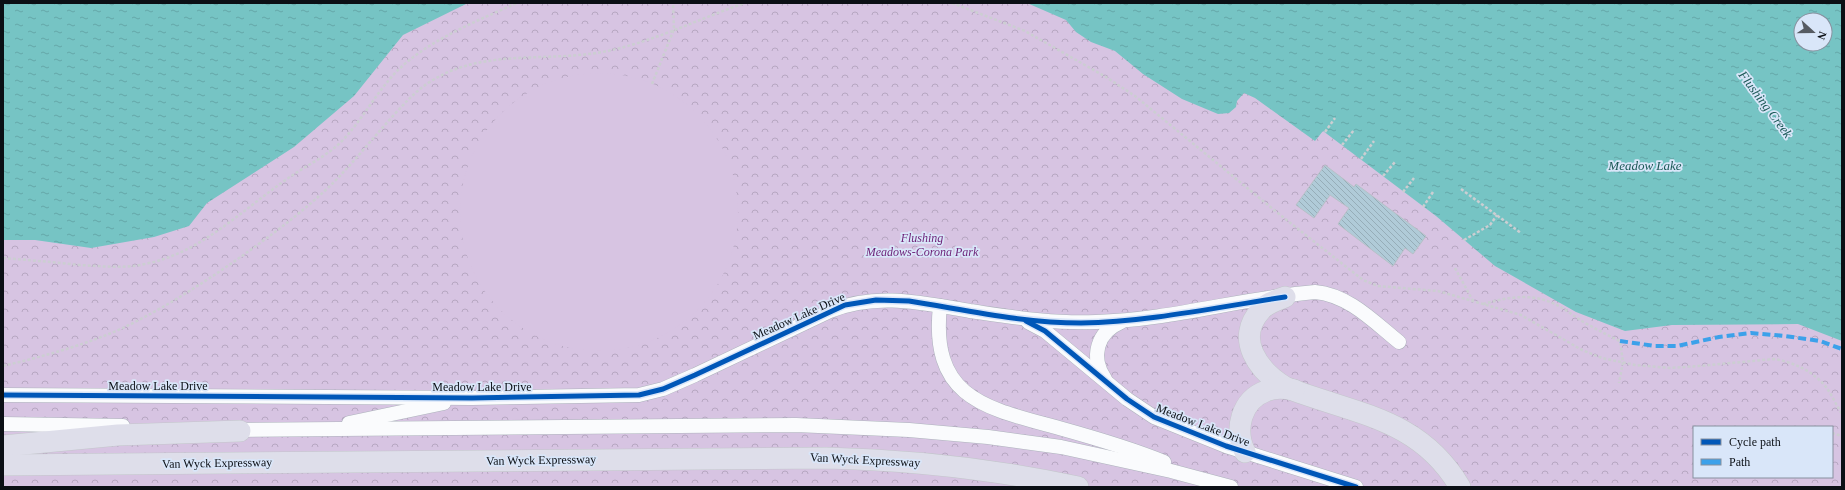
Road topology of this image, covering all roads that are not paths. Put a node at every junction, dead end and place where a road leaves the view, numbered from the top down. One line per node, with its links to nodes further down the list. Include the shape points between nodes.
1 (1285, 296): 4 (street); 5 (street, via 1315,292 1338,297); 7 (highway, via 1269,304 1255,318 1249,338 1254,357 1260,365 1277,382)
2 (940, 306): 3 (street, Meadow Lake Drive); 9 (street, Meadow Lake Drive, via 892,300 861,301 845,305 649,394); 16 (street, via 938,344 942,357 957,384 970,396 1009,414 1129,448)
3 (1023, 319): 4 (street, via 1079,323); 6 (street, Meadow Lake Drive, via 1045,331)
4 (1129, 320): 6 (street, via 1108,329 1099,344 1097,361)
5 (1399, 342)
6 (1110, 384): 14 (street, Meadow Lake Drive, via 1154,418)
7 (1295, 390): 14 (highway, via 1266,390 1250,404 1239,426); 20 (highway, via 1370,414 1394,425 1430,449)
8 (3, 394): 9 (street, Meadow Lake Drive)
9 (472, 398): 11 (street)
10 (3, 424): 12 (street)
11 (305, 430): 12 (street); 16 (street, via 788,425 902,429 982,436 1061,447)
12 (240, 431): 13 (highway, via 118,435)
13 (3, 446)
14 (1245, 452): 19 (street, Meadow Lake Drive)
15 (3, 465): 17 (highway, Van Wyck Expressway, via 826,458 942,465 1019,475)
16 (1209, 480): 18 (street)
17 (1078, 487)
18 (1231, 487)
19 (1356, 487)
20 (1460, 487)

